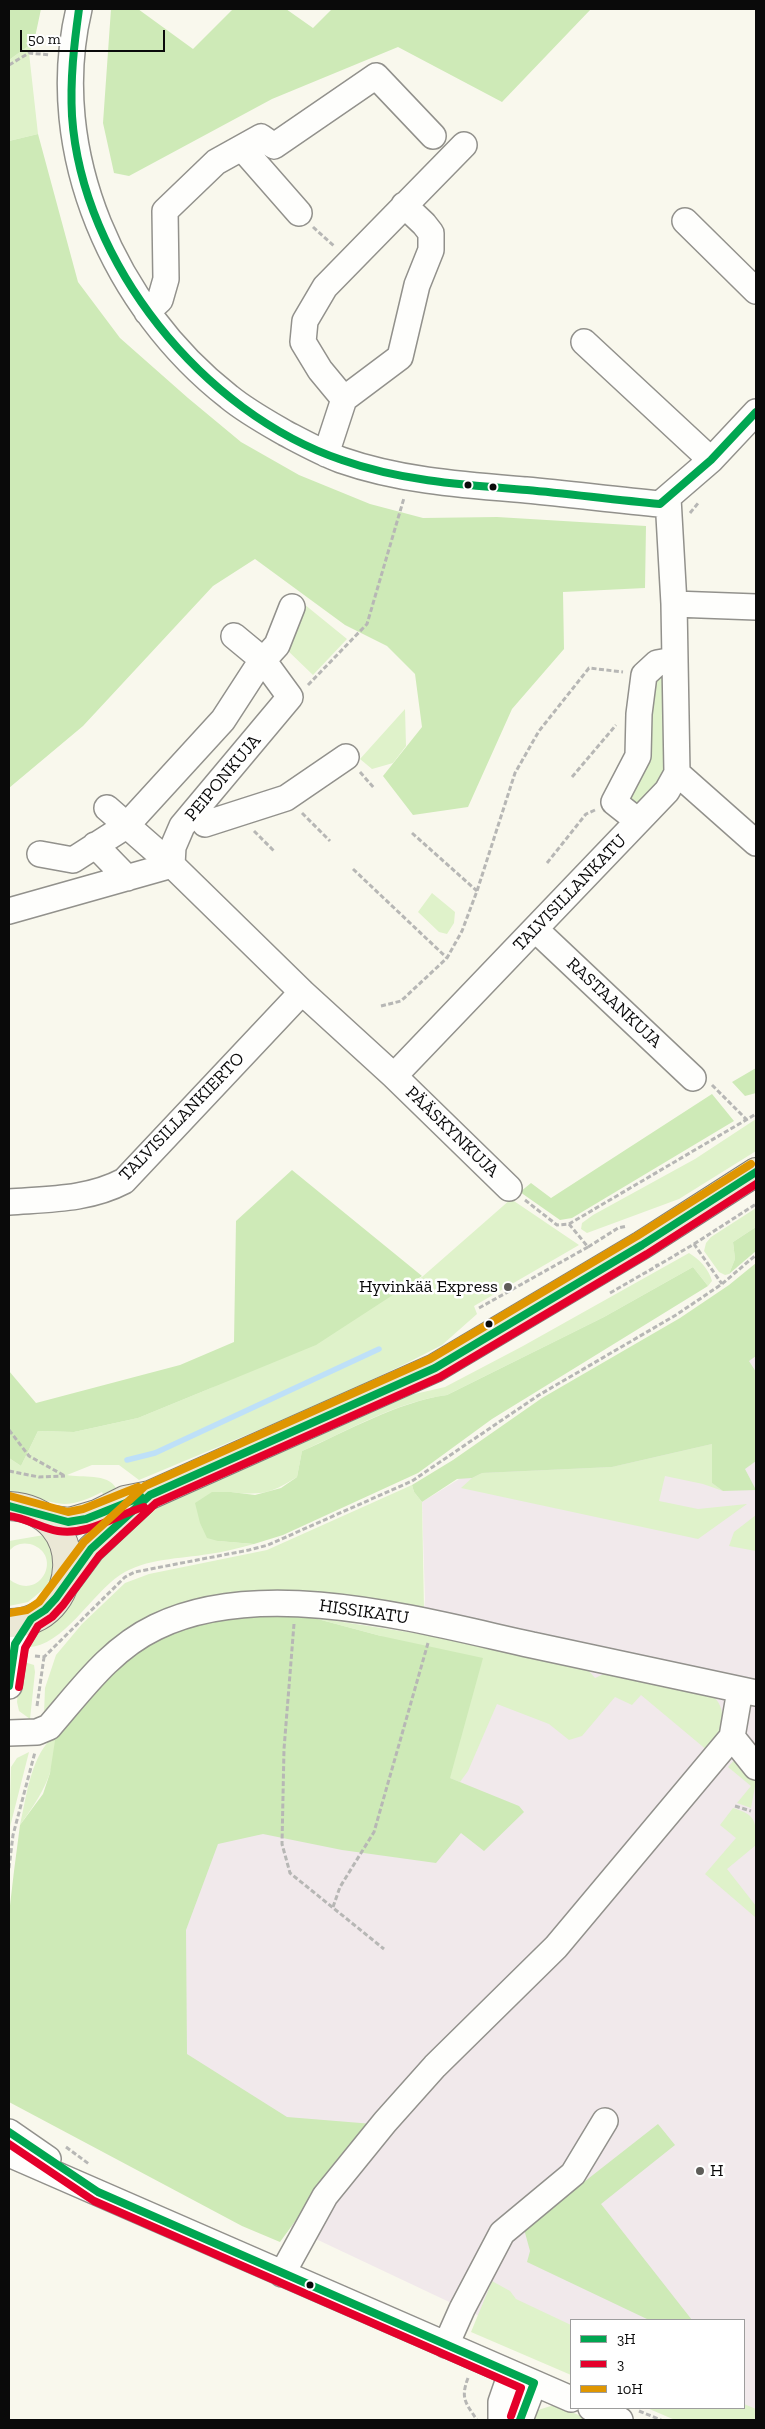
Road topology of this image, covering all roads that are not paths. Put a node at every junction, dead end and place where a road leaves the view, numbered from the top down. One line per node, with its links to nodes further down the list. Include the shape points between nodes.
1 (79, 9): 9 (street, via 70,71 71,105 80,165 105,239)
2 (434, 136): 4 (street, via 376,76 274,146 261,137)
3 (464, 145): 5 (street)
4 (242, 148): 6 (street); 9 (street, via 216,162 165,211 166,280 160,300)
5 (404, 206): 11 (street, via 431,232 430,250 417,285 400,357); 11 (street, via 326,286 305,321 303,342)
6 (299, 213)
7 (685, 221): 8 (street)
8 (756, 291)
9 (147, 312): 13 (street, via 192,365 230,398 261,419)
10 (584, 342): 14 (street)
11 (344, 400): 13 (street)
12 (756, 412): 14 (street)
13 (326, 454): 15 (street, via 370,469 431,482 660,504)
14 (711, 460): 15 (street)
15 (668, 498): 16 (street)
16 (674, 604): 18 (street); 21 (street)
17 (292, 607): 20 (street, via 276,645)
18 (756, 607)
19 (234, 636): 20 (street)
20 (263, 660): 22 (street); 23 (street, PEIPONKUJA, via 290,697)
21 (674, 660): 26 (street); 29 (street, via 657,663 642,686 638,756 614,802)
22 (221, 722): 23 (street); 25 (street)
23 (247, 750): 27 (street, PEIPONKUJA)
24 (346, 757): 30 (street, via 286,798)
25 (175, 772): 27 (street); 31 (street)
26 (677, 773): 29 (street, TALVISILLANKATU, via 667,791); 32 (street)
27 (206, 798): 36 (street, PEIPONKUJA, via 182,826 173,847)
28 (107, 808): 31 (street)
29 (638, 821): 40 (street, TALVISILLANKATU)
30 (205, 824)
31 (126, 826): 33 (street); 36 (street)
32 (756, 843)
33 (95, 845): 35 (street); 37 (street)
34 (40, 854): 35 (street)
35 (73, 860): 38 (street)
36 (172, 866): 37 (street); 41 (street)
37 (127, 878): 38 (street)
38 (83, 890): 39 (street)
39 (9, 911)
40 (535, 929): 42 (street, TALVISILLANKATU); 43 (street, RASTAANKUJA)
41 (302, 992): 42 (street); 46 (street, TALVISILLANKIERTO, via 124,1181 86,1195)
42 (394, 1076): 45 (street, PÄÄSKYNKUJA)
43 (693, 1078)
44 (756, 1172): 47 (main road, via 642,1245 435,1368)
45 (509, 1188)
46 (9, 1202)
47 (150, 1495): 49 (main road, via 125,1500 97,1514 70,1522); 50 (main road, via 91,1549)
48 (9, 1506): 49 (main road, via 36,1512)
49 (47, 1519): 50 (main road, via 64,1541 68,1562)
50 (65, 1585): 51 (main road, via 50,1604)
51 (20, 1621): 52 (street)
52 (9, 1686)
53 (748, 1692): 54 (street, HISSIKATU, via 435,1624 369,1612 275,1603 214,1609 184,1615 157,1626 104,1663 49,1727 37,1732); 55 (street)
54 (9, 1734)
55 (732, 1737): 56 (street); 61 (street, via 556,1947 436,2066 386,2122 326,2196)
56 (756, 1766)
57 (605, 2121): 62 (street, via 573,2174 502,2233 492,2269)
58 (9, 2132): 60 (street)
59 (9, 2154): 60 (street)
60 (98, 2192): 61 (street)
61 (282, 2274): 62 (street)
62 (446, 2345): 63 (street)
63 (511, 2373): 64 (street); 67 (street, via 501,2402)
64 (534, 2383): 65 (street); 68 (street)
65 (570, 2399)
66 (593, 2409): 69 (street)
67 (501, 2420)
68 (520, 2420)
69 (620, 2420)

